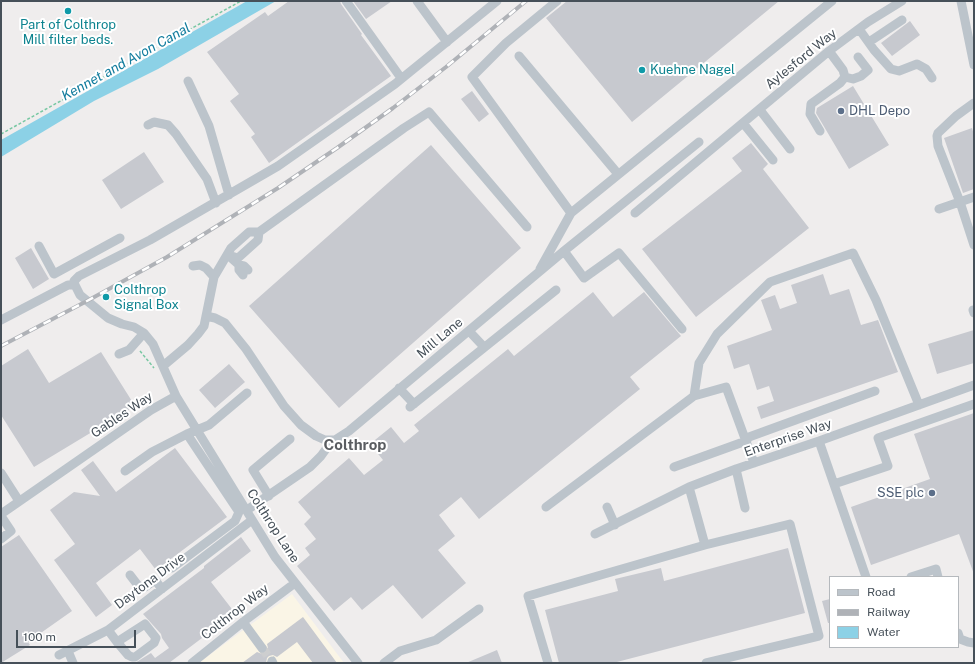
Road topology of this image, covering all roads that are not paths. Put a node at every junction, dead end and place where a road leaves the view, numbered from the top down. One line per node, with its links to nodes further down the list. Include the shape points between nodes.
1 (346, 1): 18 (street)
2 (417, 1): 11 (street)
3 (497, 1): 8 (street)
4 (557, 1): 35 (street, via 506,43 472,76)
5 (832, 1): 29 (street)
6 (902, 1): 10 (street, Aylesford Way)
7 (961, 1): 16 (street)
8 (488, 4): 11 (street, via 478,17)
9 (902, 20): 12 (street)
10 (859, 29): 12 (street); 13 (street, Aylesford Way)
11 (447, 42): 18 (street)
12 (869, 42): 19 (street, via 892,69 899,70 917,64 926,68)
13 (829, 51): 17 (street); 22 (street, Aylesford Way)
14 (519, 56): 29 (street)
15 (858, 57): 17 (street, via 868,70 853,79)
16 (974, 65)
17 (845, 77): 25 (street, via 811,104 810,114)
18 (401, 78): 30 (street, via 278,166)
19 (932, 78)
20 (188, 81): 30 (street, via 209,126)
21 (974, 103): 32 (street, via 956,116 937,136 938,146)
22 (760, 110): 23 (street, Aylesford Way); 27 (street)
23 (743, 123): 28 (street); 36 (street, Aylesford Way)
24 (148, 125): 33 (street, via 154,122 168,125 176,134 207,179)
25 (820, 131)
26 (699, 142): 41 (street, Mill Lane)
27 (790, 149)
28 (773, 160)
29 (618, 174): 35 (street)
30 (228, 195): 33 (street)
31 (974, 197): 32 (street)
32 (960, 202): 34 (street); 38 (street)
33 (216, 203): 40 (street)
34 (939, 209)
35 (571, 213): 45 (street)
36 (635, 213)
37 (527, 227): 42 (street, via 429,112 259,232 258,240 238,258)
38 (974, 245)
39 (39, 246): 40 (street, via 54,274 119,236)
40 (132, 250): 47 (street, via 79,276 74,281)
41 (564, 251): 45 (street, Mill Lane); 51 (street, via 584,278 619,253)
42 (228, 255): 44 (street, via 239,265 244,266); 46 (street)
43 (193, 266): 46 (street, via 200,265 206,268)
44 (246, 272)
45 (537, 275): 52 (street, Mill Lane)
46 (214, 277): 49 (street)
47 (75, 285): 50 (street, via 68,285); 53 (street, via 80,295 108,318)
48 (556, 290): 54 (street)
49 (206, 316): 56 (street, via 204,326 198,334); 68 (street, via 225,324 250,354 284,406 301,425 316,436)
50 (1, 320)
51 (682, 330)
52 (469, 331): 54 (street); 58 (street, Mill Lane)
53 (144, 333): 55 (street, via 135,345); 56 (street, via 153,344)
54 (484, 347): 58 (street, via 412,406)
55 (119, 354)
56 (159, 367): 61 (street)
57 (974, 385): 64 (street, Enterprise Way)
58 (400, 388): 68 (street, Mill Lane, via 349,431)
59 (875, 390): 69 (street, via 749,437)
60 (247, 393): 65 (street, via 210,425)
61 (176, 396): 65 (street, Colthrop Lane); 79 (street, Gables Way, via 151,410)
62 (694, 396): 64 (street, via 699,363 717,334 770,282 853,253 876,300); 69 (street, via 726,387); 80 (street)
63 (974, 404): 76 (street, via 878,438 888,466)
64 (919, 405): 70 (street, Enterprise Way)
65 (196, 430): 66 (street); 83 (street, Colthrop Lane)
66 (187, 434): 74 (street, via 152,452); 90 (street, via 239,512 235,521)
67 (290, 439): 78 (street, via 253,470)
68 (329, 441): 78 (street, via 321,456 310,467)
69 (746, 441): 71 (street); 72 (street)
70 (818, 441): 71 (street, Enterprise Way); 76 (street)
71 (754, 463): 73 (street, Enterprise Way)
72 (674, 467)
73 (736, 469): 77 (street, Enterprise Way); 82 (street)
74 (125, 471)
75 (1, 474): 79 (street)
76 (834, 484): 92 (street)
77 (689, 487): 86 (street, Enterprise Way); 89 (street)
78 (269, 496): 83 (street)
79 (19, 501): 84 (street, Gables Way)
80 (546, 507)
81 (606, 508): 86 (street)
82 (745, 508)
83 (247, 510): 85 (street, Colthrop Lane)
84 (1, 515): 88 (street, via 11,531)
85 (252, 520): 95 (street, Colthrop Lane); 96 (street, Daytona Drive)
86 (615, 525): 87 (street, Enterprise Way)
87 (595, 534)
88 (1, 539)
89 (705, 544): 108 (street, via 528,596); 109 (street, via 790,524 819,636)
90 (172, 568)
91 (130, 575): 96 (street, via 140,588 155,580)
92 (866, 576)
93 (914, 576): 94 (street, via 936,569)
94 (938, 576)
95 (295, 583): 98 (street, Colthrop Way); 106 (street, Colthrop Lane)
96 (162, 589): 99 (street, Daytona Drive)
97 (479, 609): 107 (street, via 436,640 400,651)
98 (243, 622): 103 (street); 105 (street, Colthrop Way)
99 (108, 630): 101 (street); 104 (street, Daytona Drive, via 63,653)
100 (959, 636): 102 (street, via 960,639)
101 (117, 642)
102 (974, 643)
103 (262, 648)
104 (73, 663)
105 (192, 663)
106 (358, 663)
107 (384, 663)
108 (548, 663)
109 (706, 663)

